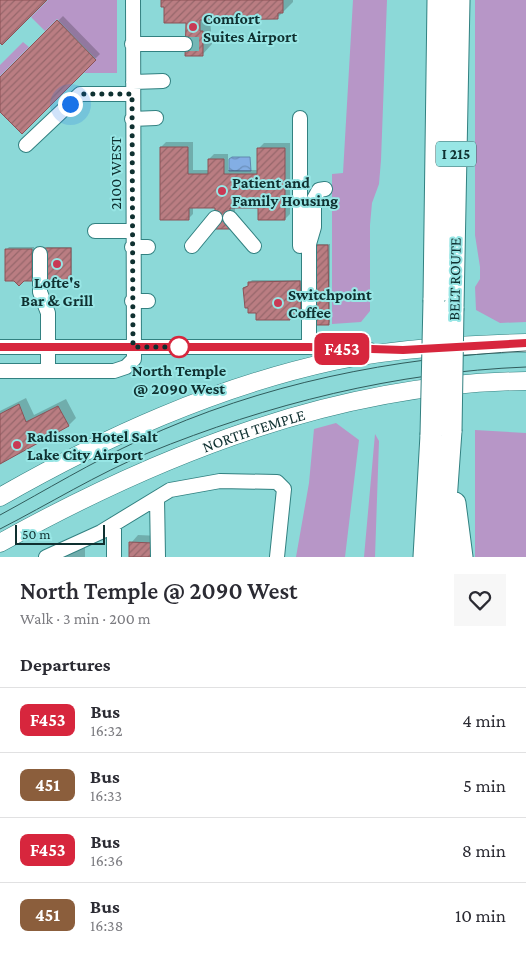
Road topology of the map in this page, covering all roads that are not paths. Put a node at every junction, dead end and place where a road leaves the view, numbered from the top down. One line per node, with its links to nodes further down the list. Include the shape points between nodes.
1 (133, 0): 4 (street, 2100 WEST)
2 (438, 0): 34 (highway, BELT ROUTE / I 215, bridge, via 434,300)
3 (459, 0): 34 (highway, BELT ROUTE / I 215, bridge, via 454,308)
4 (132, 44): 5 (street); 7 (street, 2100 WEST)
5 (185, 44)
6 (163, 81): 7 (street)
7 (132, 88): 8 (street, 2100 WEST); 11 (street, via 80,94)
8 (132, 118): 9 (street); 16 (street, 2100 WEST)
9 (156, 118)
10 (300, 118): 19 (street)
11 (26, 145)
12 (325, 189): 29 (street, via 319,190 314,199 314,227 309,244)
13 (215, 218): 17 (street)
14 (230, 218): 18 (street)
15 (94, 231): 16 (street)
16 (132, 231): 20 (street, 2100 WEST)
17 (192, 246)
18 (254, 246)
19 (300, 246)
20 (132, 247): 21 (street); 23 (street, 2100 WEST)
21 (148, 247)
22 (40, 254): 27 (street, via 40,292 48,313)
23 (132, 301): 24 (street); 28 (street, 2100 WEST)
24 (148, 301)
25 (526, 342): 30 (main road)
26 (0, 347): 27 (street)
27 (48, 347): 28 (street); 32 (street)
28 (133, 347): 29 (street); 32 (street, via 134,359 121,370)
29 (309, 347): 30 (street)
30 (403, 350): 36 (main road, via 335,361 240,387 144,422)
31 (0, 371): 32 (street)
32 (48, 371)
33 (526, 381): 39 (main road, NORTH TEMPLE, via 486,382 398,393 323,408 249,430 140,472)
34 (441, 433): 35 (highway, BELT ROUTE / I 215); 45 (highway, BELT ROUTE / I 215)
35 (449, 462): 40 (highway); 46 (highway, BELT ROUTE / I 215)
36 (0, 497)
37 (157, 498): 38 (street); 43 (street); 44 (street, via 170,490 220,481 277,482 284,489)
38 (114, 524): 41 (street); 42 (street)
39 (0, 543)
40 (463, 554)
41 (46, 557)
42 (114, 557)
43 (158, 557)
44 (277, 557)
45 (424, 557)
46 (442, 557)

